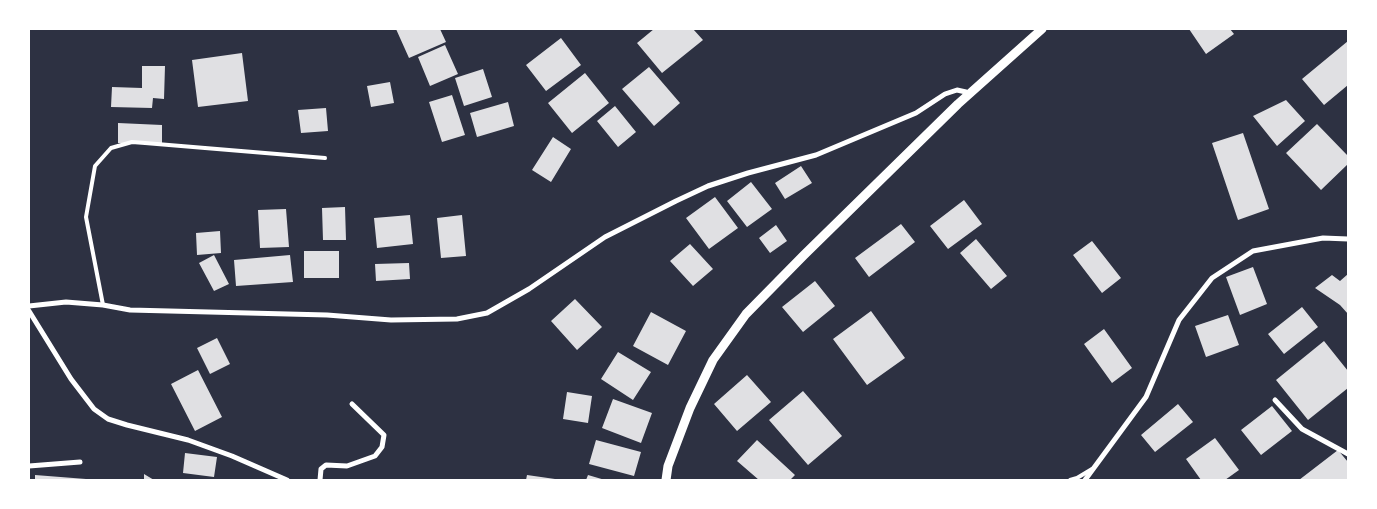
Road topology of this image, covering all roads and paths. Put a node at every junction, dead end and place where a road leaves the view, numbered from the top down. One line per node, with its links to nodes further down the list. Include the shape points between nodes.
1 (1042, 29): 2 (street)
2 (970, 94): 5 (street, via 957,90 945,94 916,113 816,155 708,186 605,237 529,289 487,313 457,319 391,320 327,315 130,310); 16 (street, via 746,314 713,360 690,408 668,466)
3 (325, 158): 5 (lane, via 132,142 111,148 95,166 86,217)
4 (1348, 239): 13 (street, via 1323,238 1253,251 1212,278 1179,320 1146,397)
5 (103, 305): 6 (street, via 66,302)
6 (29, 306)
7 (29, 311): 14 (street, via 71,379 101,414 127,425 232,456)
8 (1275, 400): 10 (street, via 1302,428)
9 (352, 404): 15 (street, via 384,435 382,447 375,456 347,466 326,465 321,469)
10 (1348, 454)
11 (80, 462): 12 (street)
12 (29, 466)
13 (1096, 466): 17 (lane); 18 (street)
14 (287, 480)
15 (320, 480)
16 (666, 480)
17 (1070, 480)
18 (1086, 480)

